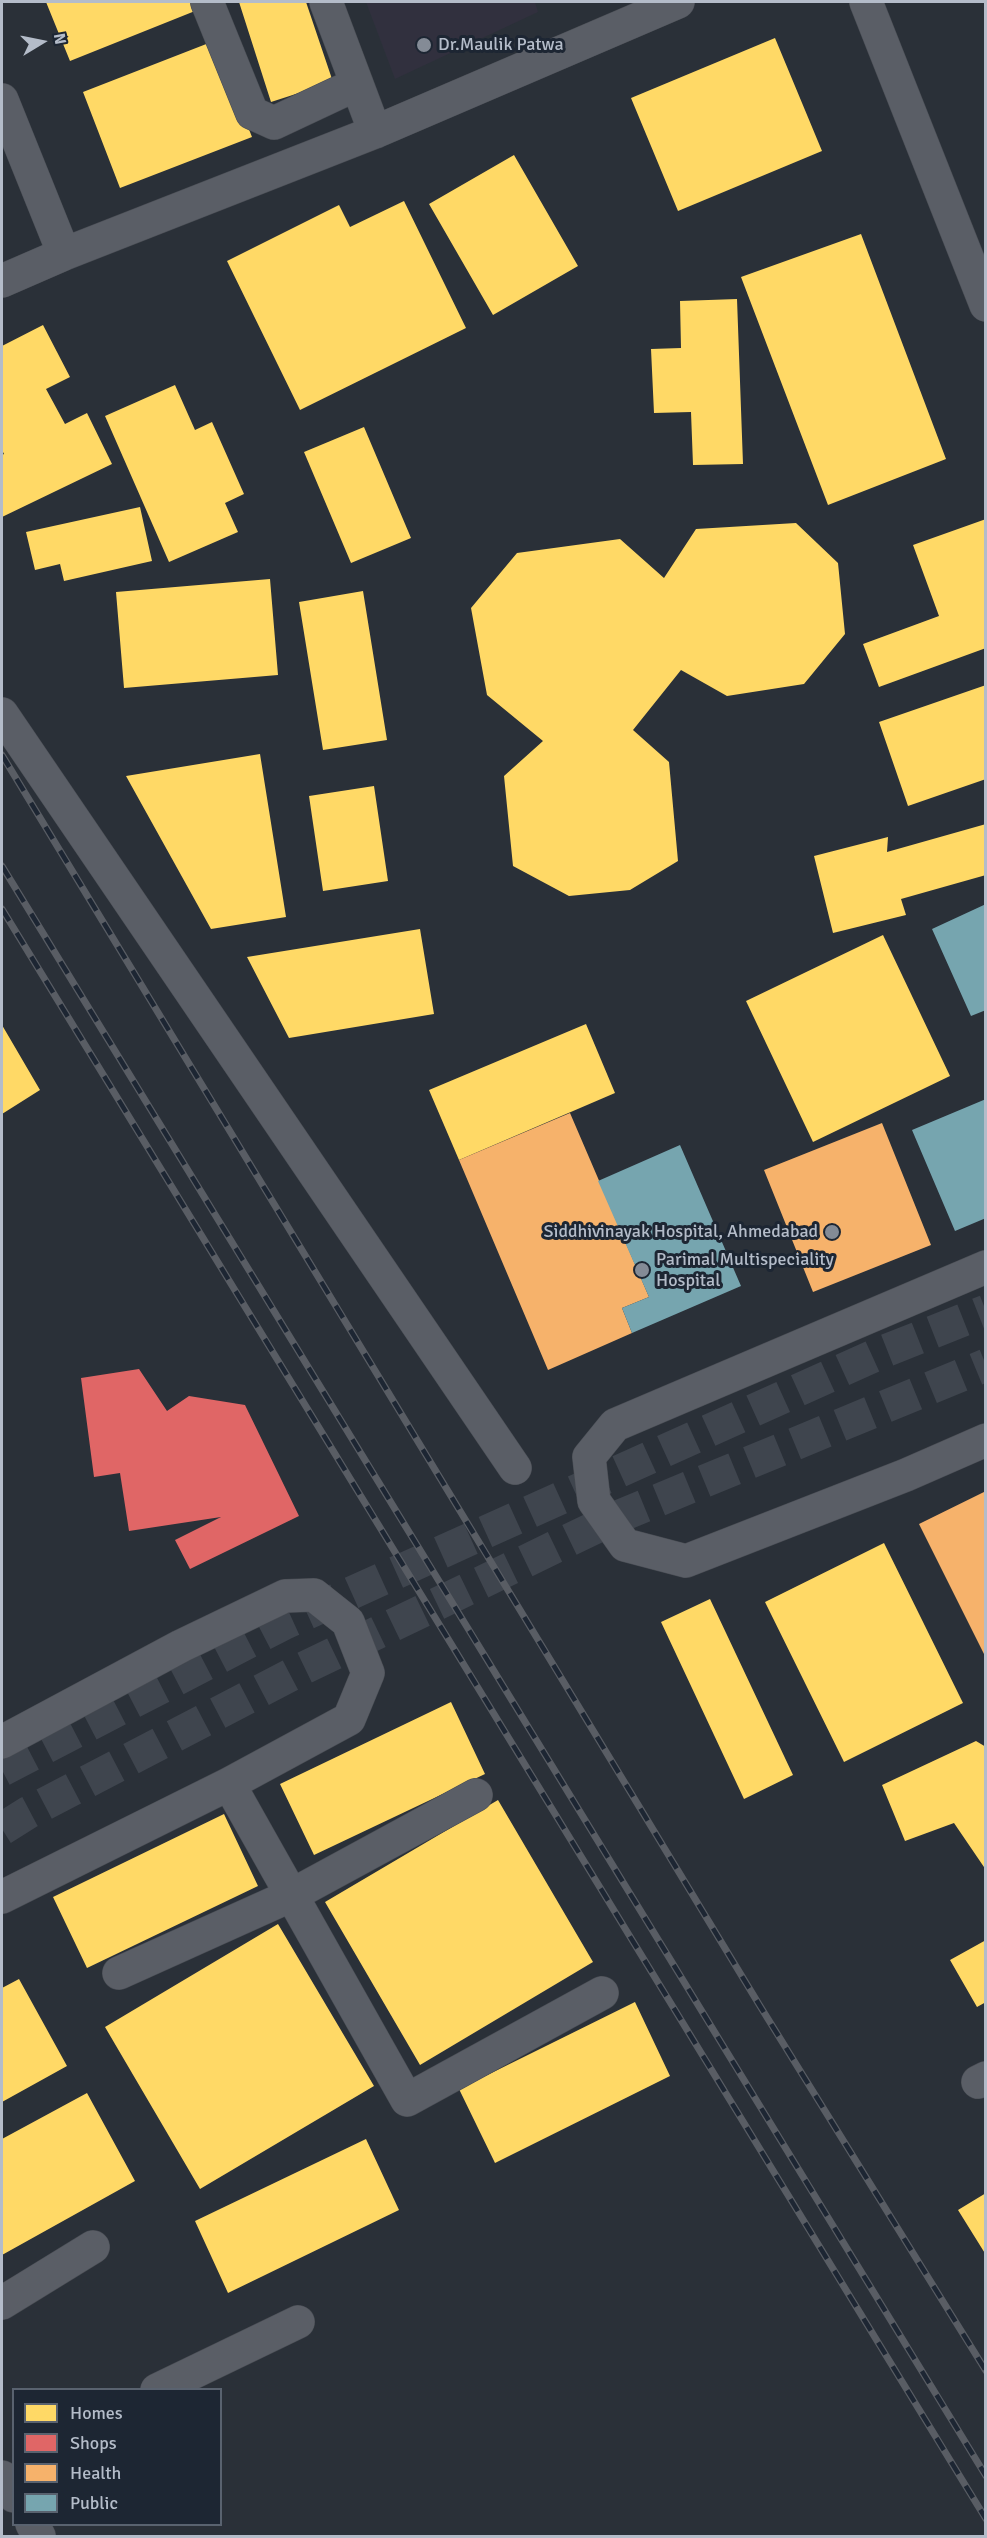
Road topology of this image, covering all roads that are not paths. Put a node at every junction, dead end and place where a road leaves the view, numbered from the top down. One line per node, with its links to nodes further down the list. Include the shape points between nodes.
1 (207, 2): 5 (street, via 252,113 274,123)
2 (326, 2): 5 (street)
3 (678, 2): 7 (street)
4 (866, 2): 10 (street)
5 (357, 84): 7 (street)
6 (2, 100): 8 (street)
7 (375, 132): 8 (street)
8 (64, 254): 9 (street)
9 (2, 281)
10 (986, 305)
11 (2, 714): 14 (street)
12 (986, 1267): 13 (street, via 615,1425 589,1457 594,1501 625,1545 686,1561)
13 (986, 1440)
14 (515, 1467)
15 (2, 1742): 16 (street, via 285,1596 314,1595 348,1622 368,1673 349,1719)
16 (229, 1784): 18 (street); 19 (street)
17 (476, 1795): 18 (street)
18 (292, 1895): 20 (street); 21 (street, via 407,2100)
19 (2, 1897)
20 (119, 1973)
21 (602, 1993)
22 (93, 2247): 23 (street)
23 (2, 2303)
24 (298, 2322): 25 (street)
25 (161, 2388)
26 (2, 2477): 27 (street)
27 (12, 2493)

